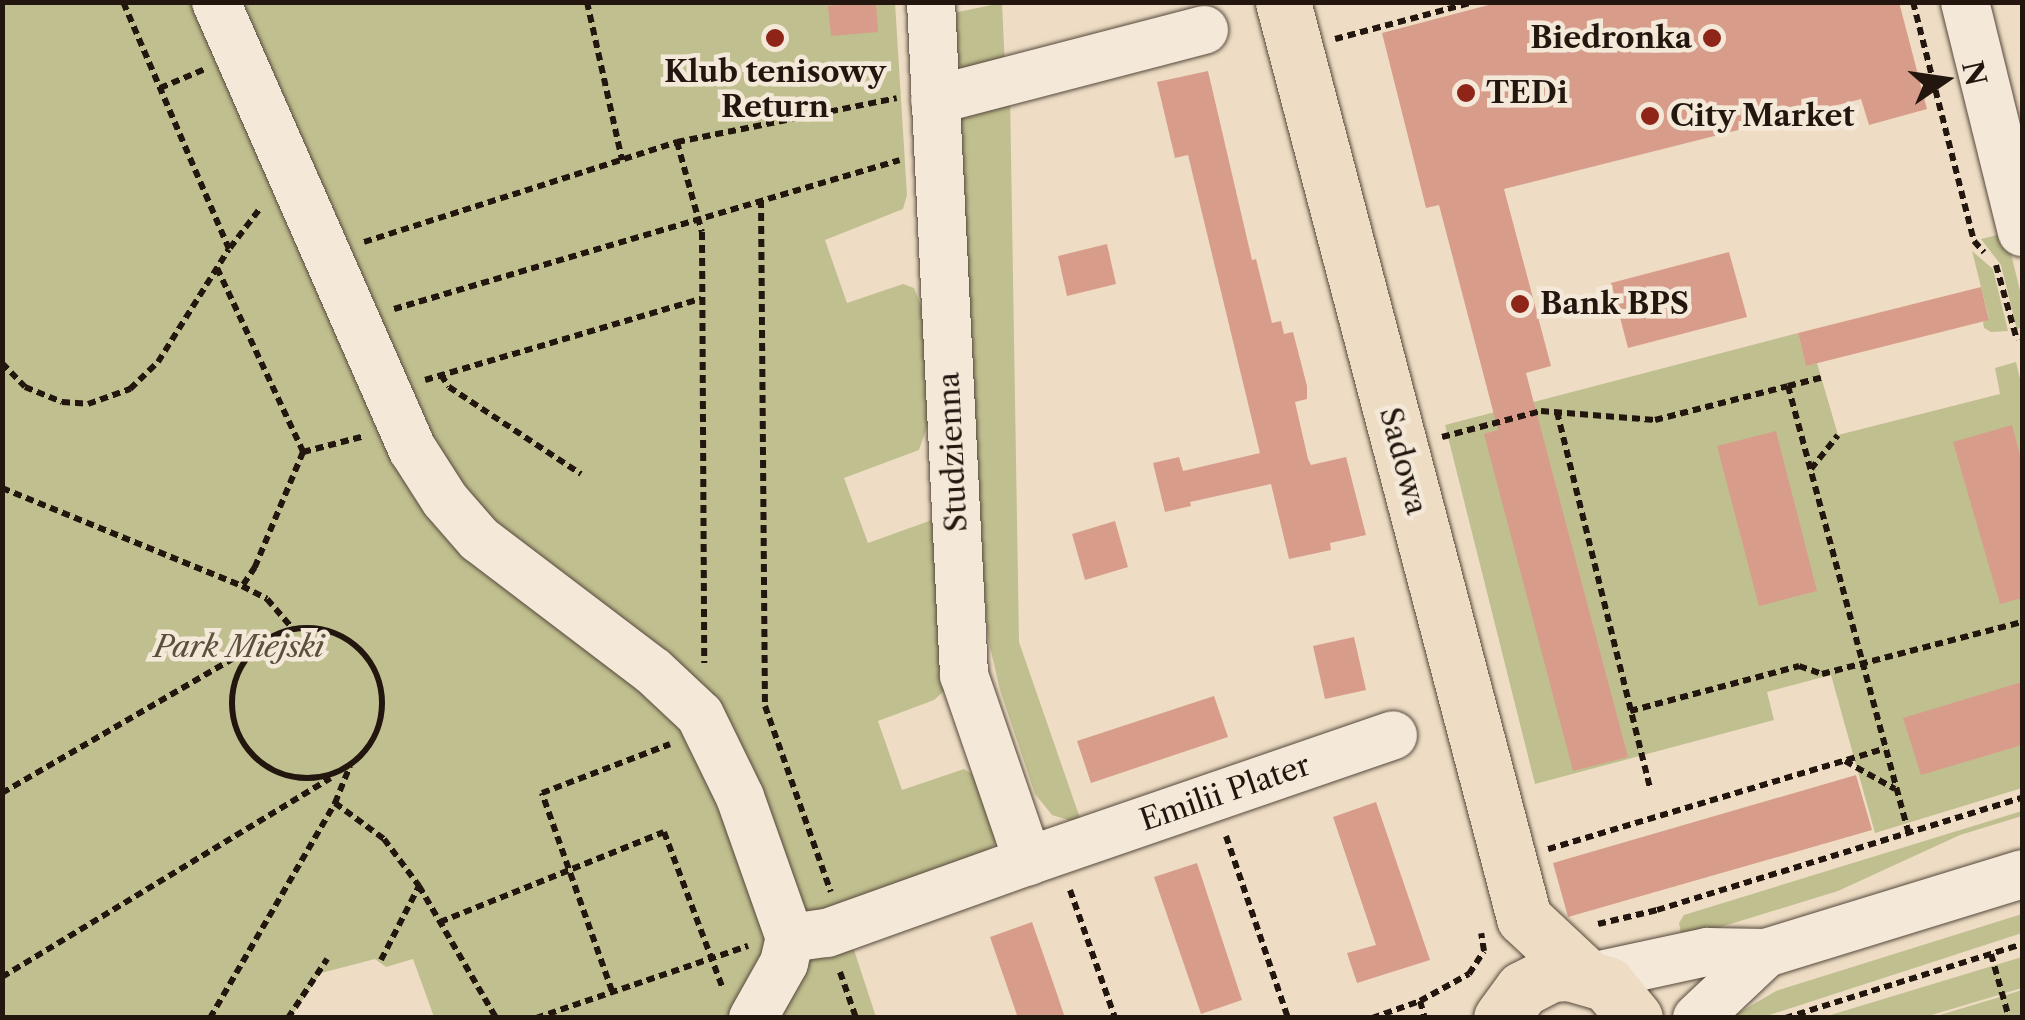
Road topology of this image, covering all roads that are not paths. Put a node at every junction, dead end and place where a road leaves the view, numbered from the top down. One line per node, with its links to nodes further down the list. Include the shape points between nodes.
1 (216, 2): 13 (street, via 393,410 446,500 479,538 654,672 704,722 740,797)
2 (931, 2): 6 (street, Studzienna)
3 (1283, 2): 12 (main road, Sadowa)
4 (1964, 2): 7 (street)
5 (1204, 30): 6 (street)
6 (921, 98): 10 (street, Studzienna, via 964,675)
7 (2012, 147): 8 (street)
8 (2022, 232)
9 (1393, 735): 10 (street, Emilii Plater)
10 (1042, 856): 13 (street, Emilii Plater, via 844,927)
11 (2022, 874): 14 (street)
12 (1502, 925): 15 (main road); 16 (main road, Sadowa)
13 (790, 938): 17 (street, via 784,963)
14 (1766, 953): 15 (street); 19 (street)
15 (1585, 959): 16 (main road, via 1536,980); 18 (main road)
16 (1500, 1010)
17 (753, 1018)
18 (1635, 1018)
19 (1697, 1018)

